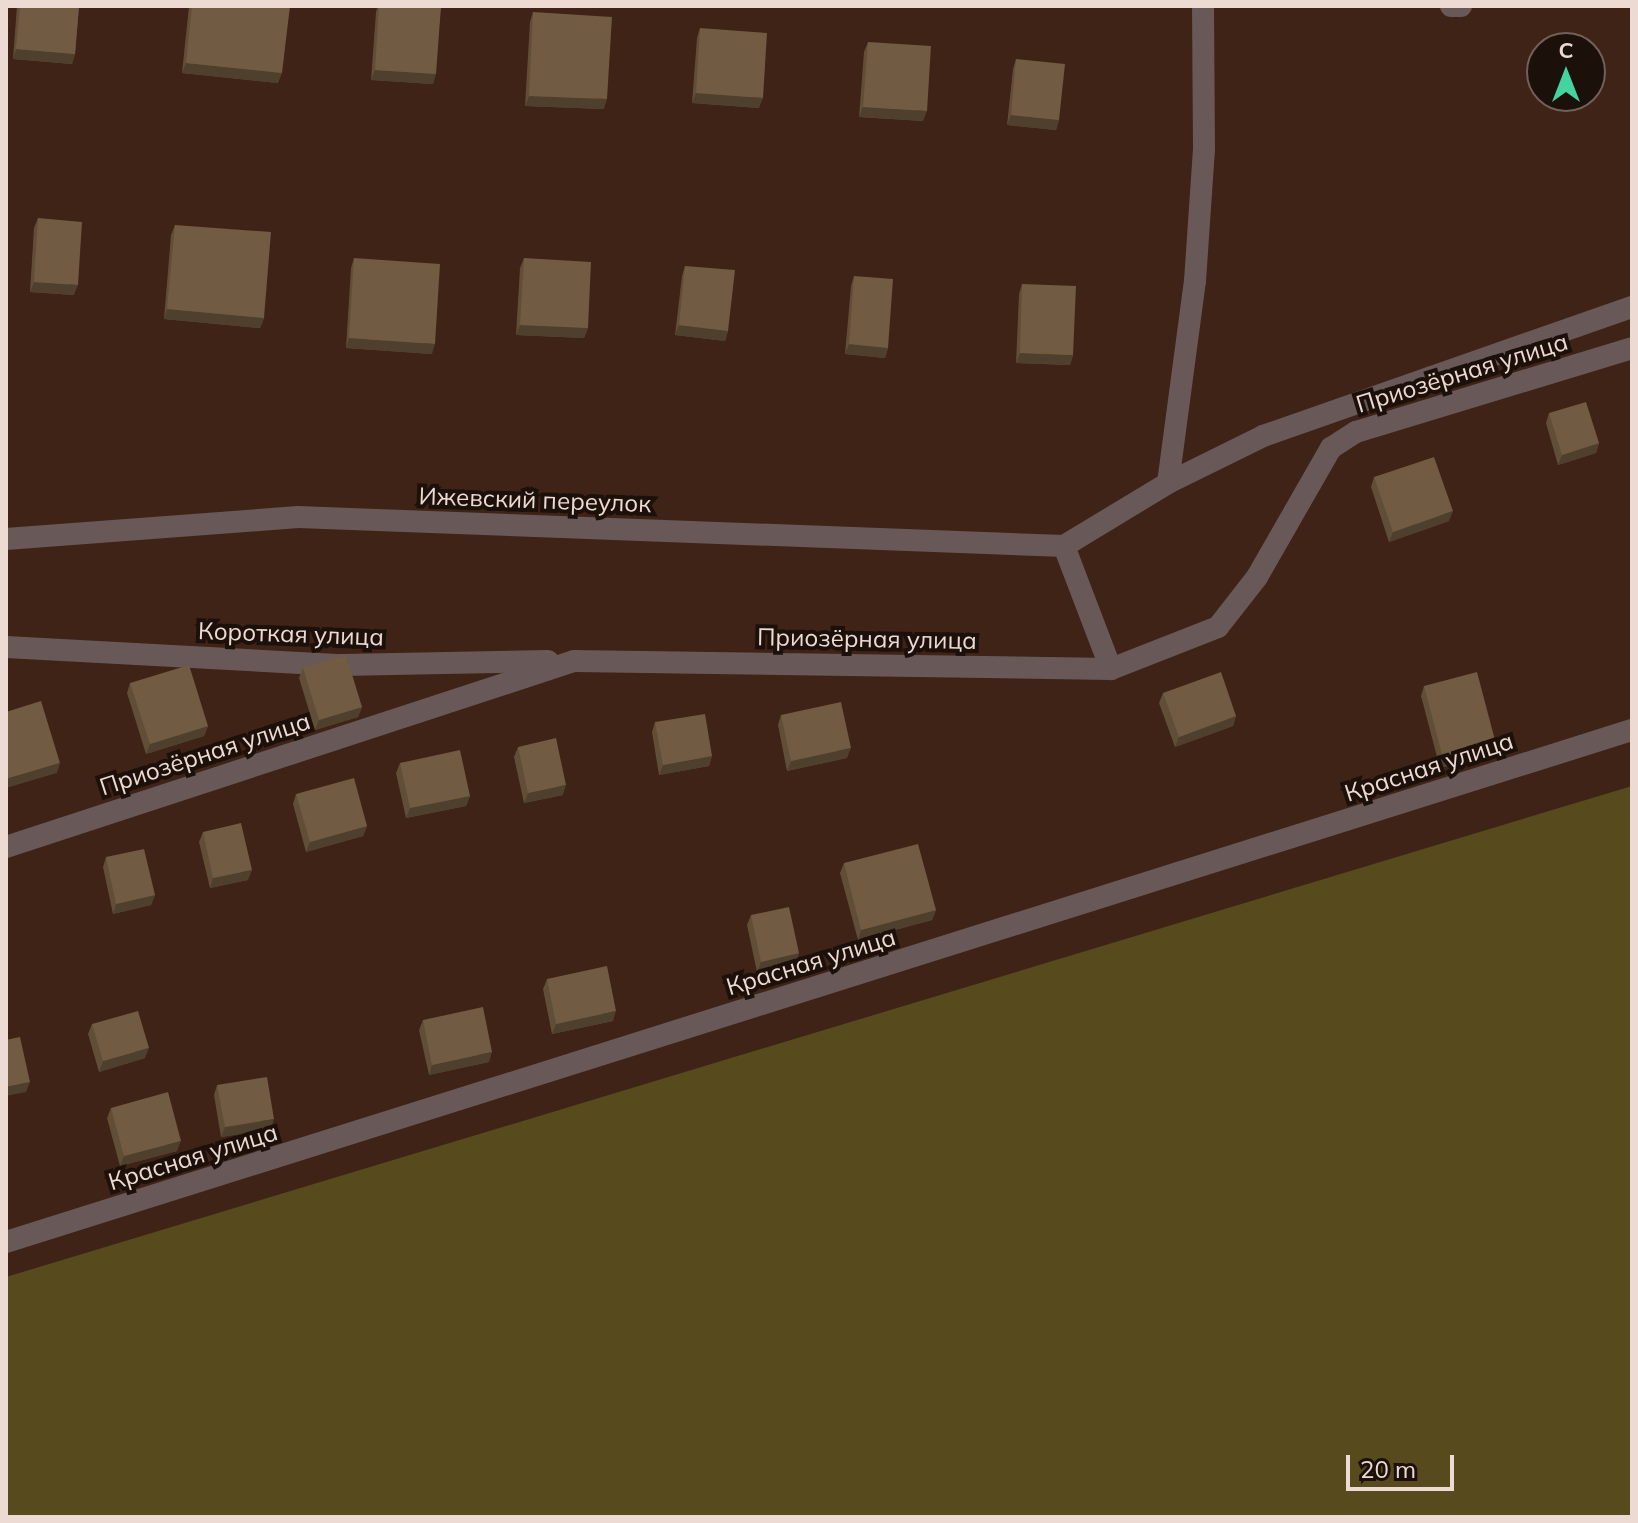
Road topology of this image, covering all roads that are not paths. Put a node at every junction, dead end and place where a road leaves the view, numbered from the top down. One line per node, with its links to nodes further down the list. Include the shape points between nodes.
1 (1203, 6): 6 (street, via 1204,150 1195,281)
2 (1451, 6): 3 (street)
3 (1461, 6)
4 (1632, 307): 6 (street, via 1263,436)
5 (1632, 348): 11 (street, Приозёрная улица, via 1356,432 1331,448 1257,577 1218,627)
6 (1168, 483): 8 (street)
7 (6, 539): 8 (street, Ижевский переулок, via 298,517)
8 (1064, 546): 11 (street)
9 (6, 647): 10 (street, Короткая улица, via 342,665)
10 (574, 661): 11 (street, Приозёрная улица); 13 (street, Приозёрная улица)
11 (1111, 669)
12 (1632, 730): 14 (street, Красная улица)
13 (6, 847)
14 (6, 1242)

